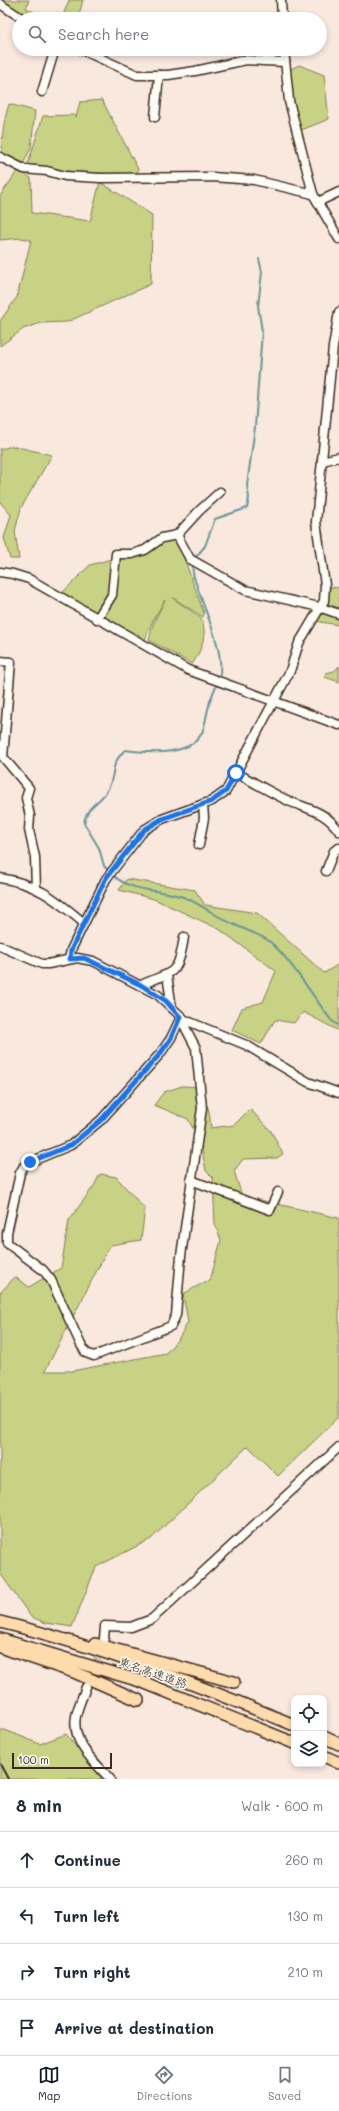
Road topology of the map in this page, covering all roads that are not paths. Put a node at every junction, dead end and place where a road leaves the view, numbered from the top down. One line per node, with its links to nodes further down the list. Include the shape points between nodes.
1 (281, 0): 4 (street)
2 (0, 4): 3 (street)
3 (12, 12)
4 (282, 12)
5 (53, 56): 10 (street)
6 (97, 56): 9 (street, via 138,75)
7 (285, 56): 8 (street)
8 (285, 62): 9 (street, via 246,60 195,71); 14 (street, via 289,101)
9 (159, 75): 11 (street)
10 (42, 92)
11 (155, 117)
12 (0, 157): 14 (street, via 24,169 65,176 212,177 254,180)
13 (339, 192): 15 (street)
14 (313, 194): 15 (street)
15 (318, 202): 16 (street)
16 (339, 239)
17 (339, 312): 18 (street)
18 (336, 348): 20 (street)
19 (339, 457): 20 (street)
20 (322, 461): 24 (street, via 316,522 325,585 324,600)
21 (220, 492): 22 (street)
22 (177, 535): 24 (street, via 190,559 245,590); 26 (street, via 162,538 144,550 132,554 116,554 112,595)
23 (0, 572): 26 (street, via 29,579)
24 (319, 607): 25 (street); 28 (street, via 299,643 290,671)
25 (339, 614)
26 (97, 618): 28 (street, via 188,670 218,683)
27 (0, 661): 37 (street, via 11,662 3,757 29,788 26,798 35,857)
28 (274, 701): 29 (street); 30 (street)
29 (339, 725)
30 (236, 773): 31 (street, via 226,791); 32 (street, via 289,801 320,812 332,820)
31 (203, 804): 33 (street, via 204,818); 38 (street, via 162,819 144,830 106,878)
32 (339, 831)
33 (199, 845)
34 (339, 848): 35 (street, via 334,851)
35 (326, 871)
36 (0, 878): 37 (street, via 20,881)
37 (36, 889): 38 (street, via 51,895)
38 (84, 923): 41 (street, via 71,950)
39 (184, 937): 42 (street, via 178,966)
40 (0, 946): 41 (street, via 42,964)
41 (70, 959): 43 (street, via 84,958)
42 (167, 975): 43 (street); 44 (street)
43 (141, 985): 44 (street, via 158,995)
44 (172, 1008): 45 (street)
45 (183, 1019): 46 (street, via 246,1045 308,1082); 47 (street, via 196,1048 202,1108); 47 (street, via 160,1054 101,1120 71,1145 30,1162 20,1173 6,1233 7,1244 43,1270 51,1280 86,1353 94,1356 171,1326 176,1315)
46 (339, 1093)
47 (191, 1180): 48 (street, via 270,1210)
48 (278, 1192)
49 (339, 1448): 52 (street, via 152,1619 131,1627 105,1626)
50 (5, 1624): 51 (highway, 東名高速道路)
51 (34, 1632): 54 (highway, via 117,1649); 57 (highway, 東名高速道路, via 179,1679)
52 (104, 1639)
53 (3, 1643): 56 (highway); 59 (highway, 東名高速道路, via 140,1681)
54 (234, 1682)
55 (86, 1687): 63 (street, via 76,1716 77,1738 84,1750)
56 (138, 1700)
57 (291, 1724)
58 (327, 1738): 60 (highway)
59 (291, 1742)
60 (339, 1744)
61 (327, 1757): 62 (highway)
62 (339, 1763)
63 (110, 1779)

